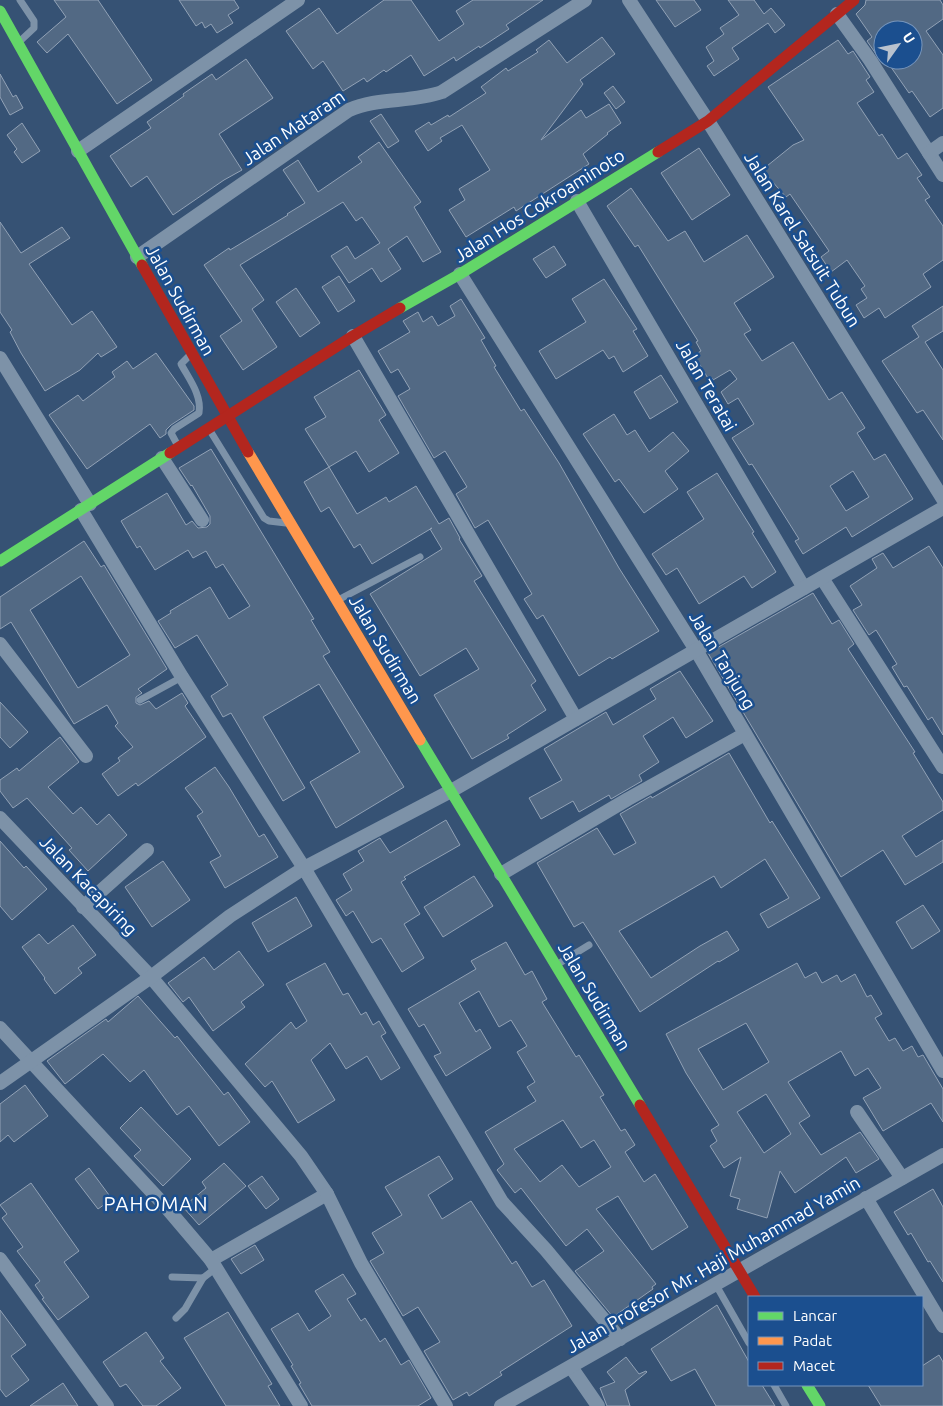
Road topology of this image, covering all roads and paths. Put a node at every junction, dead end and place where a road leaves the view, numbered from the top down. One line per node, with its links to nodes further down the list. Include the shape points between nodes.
1 (20, 0): 8 (lane, via 34,21 34,28)
2 (585, 0): 15 (street, Jalan Mataram, via 442,92 417,99 362,104 349,110)
3 (629, 0): 9 (street, Jalan Karel Satsuit Tubun)
4 (854, 0): 7 (main road, Jalan Hos Cokroaminoto)
5 (289, 3): 11 (street)
6 (0, 11): 8 (main road, Jalan Sudirman)
7 (837, 14): 9 (main road, Jalan Hos Cokroaminoto); 12 (street)
8 (18, 43): 11 (main road, Jalan Sudirman)
9 (708, 121): 14 (main road, Jalan Hos Cokroaminoto); 24 (street, Jalan Karel Satsuit Tubun)
10 (943, 143): 12 (street)
11 (78, 151): 15 (main road, Jalan Sudirman)
12 (929, 153): 13 (street)
13 (943, 175)
14 (577, 201): 16 (main road, Jalan Hos Cokroaminoto); 32 (street, Jalan Teratai)
15 (137, 257): 18 (main road, Jalan Sudirman)
16 (460, 274): 17 (main road, Jalan Hos Cokroaminoto); 35 (street, Jalan Tanjung)
17 (353, 336): 20 (main road, Jalan Hos Cokroaminoto); 38 (street)
18 (191, 354): 20 (main road, Jalan Sudirman); 22 (lane, via 181,364 200,399 200,406 198,413 171,433)
19 (0, 358): 25 (street)
20 (227, 418): 21 (main road, Jalan Hos Cokroaminoto); 28 (main road, Jalan Sudirman)
21 (209, 429): 22 (main road, Jalan Hos Cokroaminoto); 28 (lane, via 264,518)
22 (180, 448): 23 (main road, Jalan Hos Cokroaminoto)
23 (162, 458): 25 (main road, Jalan Hos Cokroaminoto); 27 (street)
24 (943, 499)
25 (85, 507): 30 (main road, Jalan Hos Cokroaminoto); 36 (street)
26 (943, 508): 31 (street)
27 (202, 520)
28 (290, 523): 33 (main road, Jalan Sudirman)
29 (420, 557): 33 (lane)
30 (0, 561)
31 (822, 578): 32 (street); 41 (street)
32 (804, 588): 35 (street)
33 (337, 601): 42 (main road, Jalan Sudirman)
34 (0, 644): 40 (street)
35 (696, 650): 38 (street); 39 (street, Jalan Tanjung)
36 (182, 677): 37 (lane); 45 (street)
37 (140, 700)
38 (576, 718): 42 (street)
39 (745, 734): 46 (street); 53 (street, Jalan Tanjung)
40 (86, 756)
41 (943, 767)
42 (451, 791): 45 (street); 46 (main road, Jalan Sudirman)
43 (0, 818): 47 (street, Jalan Kacapiring)
44 (147, 850): 47 (street)
45 (304, 868): 50 (street, via 230,916); 69 (street, via 502,1202)
46 (500, 874): 49 (main road, Jalan Sudirman)
47 (84, 907): 50 (street, Jalan Kacapiring)
48 (589, 945): 49 (lane)
49 (556, 966): 62 (main road, Jalan Sudirman)
50 (151, 976): 52 (street); 58 (street, Jalan Kacapiring, via 301,1156)
51 (0, 1028): 52 (street)
52 (31, 1061): 54 (street); 61 (street, via 166,1207)
53 (943, 1071)
54 (0, 1083)
55 (857, 1112): 57 (street)
56 (943, 1155): 57 (street, Jalan Profesor Mr. Haji Muhammad Yamin)
57 (902, 1178): 59 (street, Jalan Profesor Mr. Haji Muhammad Yamin)
58 (327, 1194): 61 (street); 76 (street, Jalan Kacapiring, via 361,1263)
59 (866, 1198): 62 (street, Jalan Profesor Mr. Haji Muhammad Yamin); 68 (street)
60 (0, 1259): 74 (street)
61 (214, 1264): 64 (lane); 75 (street)
62 (740, 1272): 65 (street, Jalan Profesor Mr. Haji Muhammad Yamin); 66 (main road, Jalan Sudirman)
63 (172, 1277): 64 (lane)
64 (203, 1278): 67 (lane)
65 (716, 1285): 69 (street, Jalan Profesor Mr. Haji Muhammad Yamin); 70 (lane)
66 (754, 1296)
67 (176, 1318)
68 (943, 1326)
69 (620, 1339): 71 (street, Jalan Profesor Mr. Haji Muhammad Yamin)
70 (748, 1341)
71 (571, 1367): 77 (street, Jalan Profesor Mr. Haji Muhammad Yamin); 78 (street)
72 (775, 1386): 79 (lane)
73 (809, 1386): 80 (main road)
74 (107, 1406)
75 (301, 1406)
76 (446, 1406)
77 (501, 1406)
78 (598, 1406)
79 (786, 1406)
80 (820, 1406)

